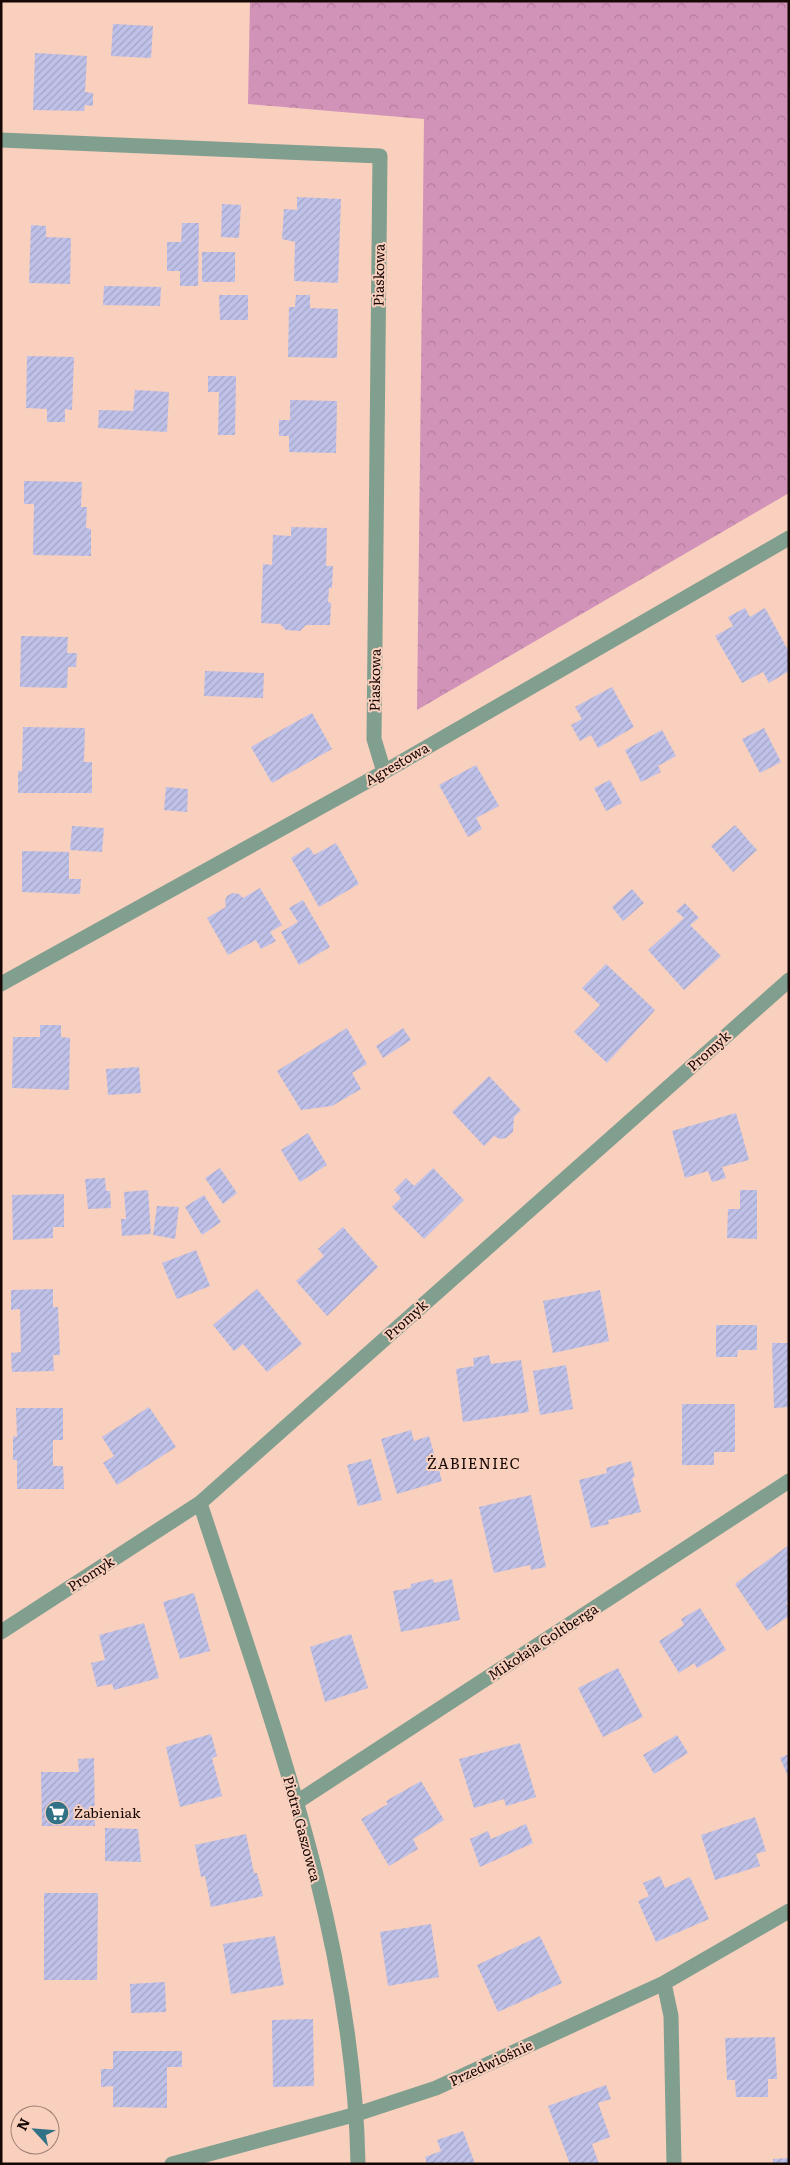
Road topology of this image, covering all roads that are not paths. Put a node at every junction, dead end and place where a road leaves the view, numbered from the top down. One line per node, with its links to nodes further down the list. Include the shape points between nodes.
1 (1, 140): 3 (street, Piaskowa, via 380,156 374,738)
2 (789, 538): 3 (street, Agrestowa)
3 (384, 772): 5 (street, Agrestowa)
4 (789, 980): 7 (street, Promyk)
5 (1, 984)
6 (789, 1481): 9 (street, Mikołaja Goltberga)
7 (200, 1503): 8 (street, Promyk); 9 (street, Piotra Gaszowca)
8 (1, 1632)
9 (297, 1802): 12 (street, Piotra Gaszowca, via 336,1955)
10 (789, 1911): 11 (street, Przedwiośnie)
11 (664, 1982): 12 (street, Przedwiośnie, via 436,2088); 15 (street, via 672,2016)
12 (357, 2114): 13 (street, Przedwiośnie); 14 (street, Piotra Gaszowca)
13 (172, 2164)
14 (358, 2164)
15 (674, 2164)

